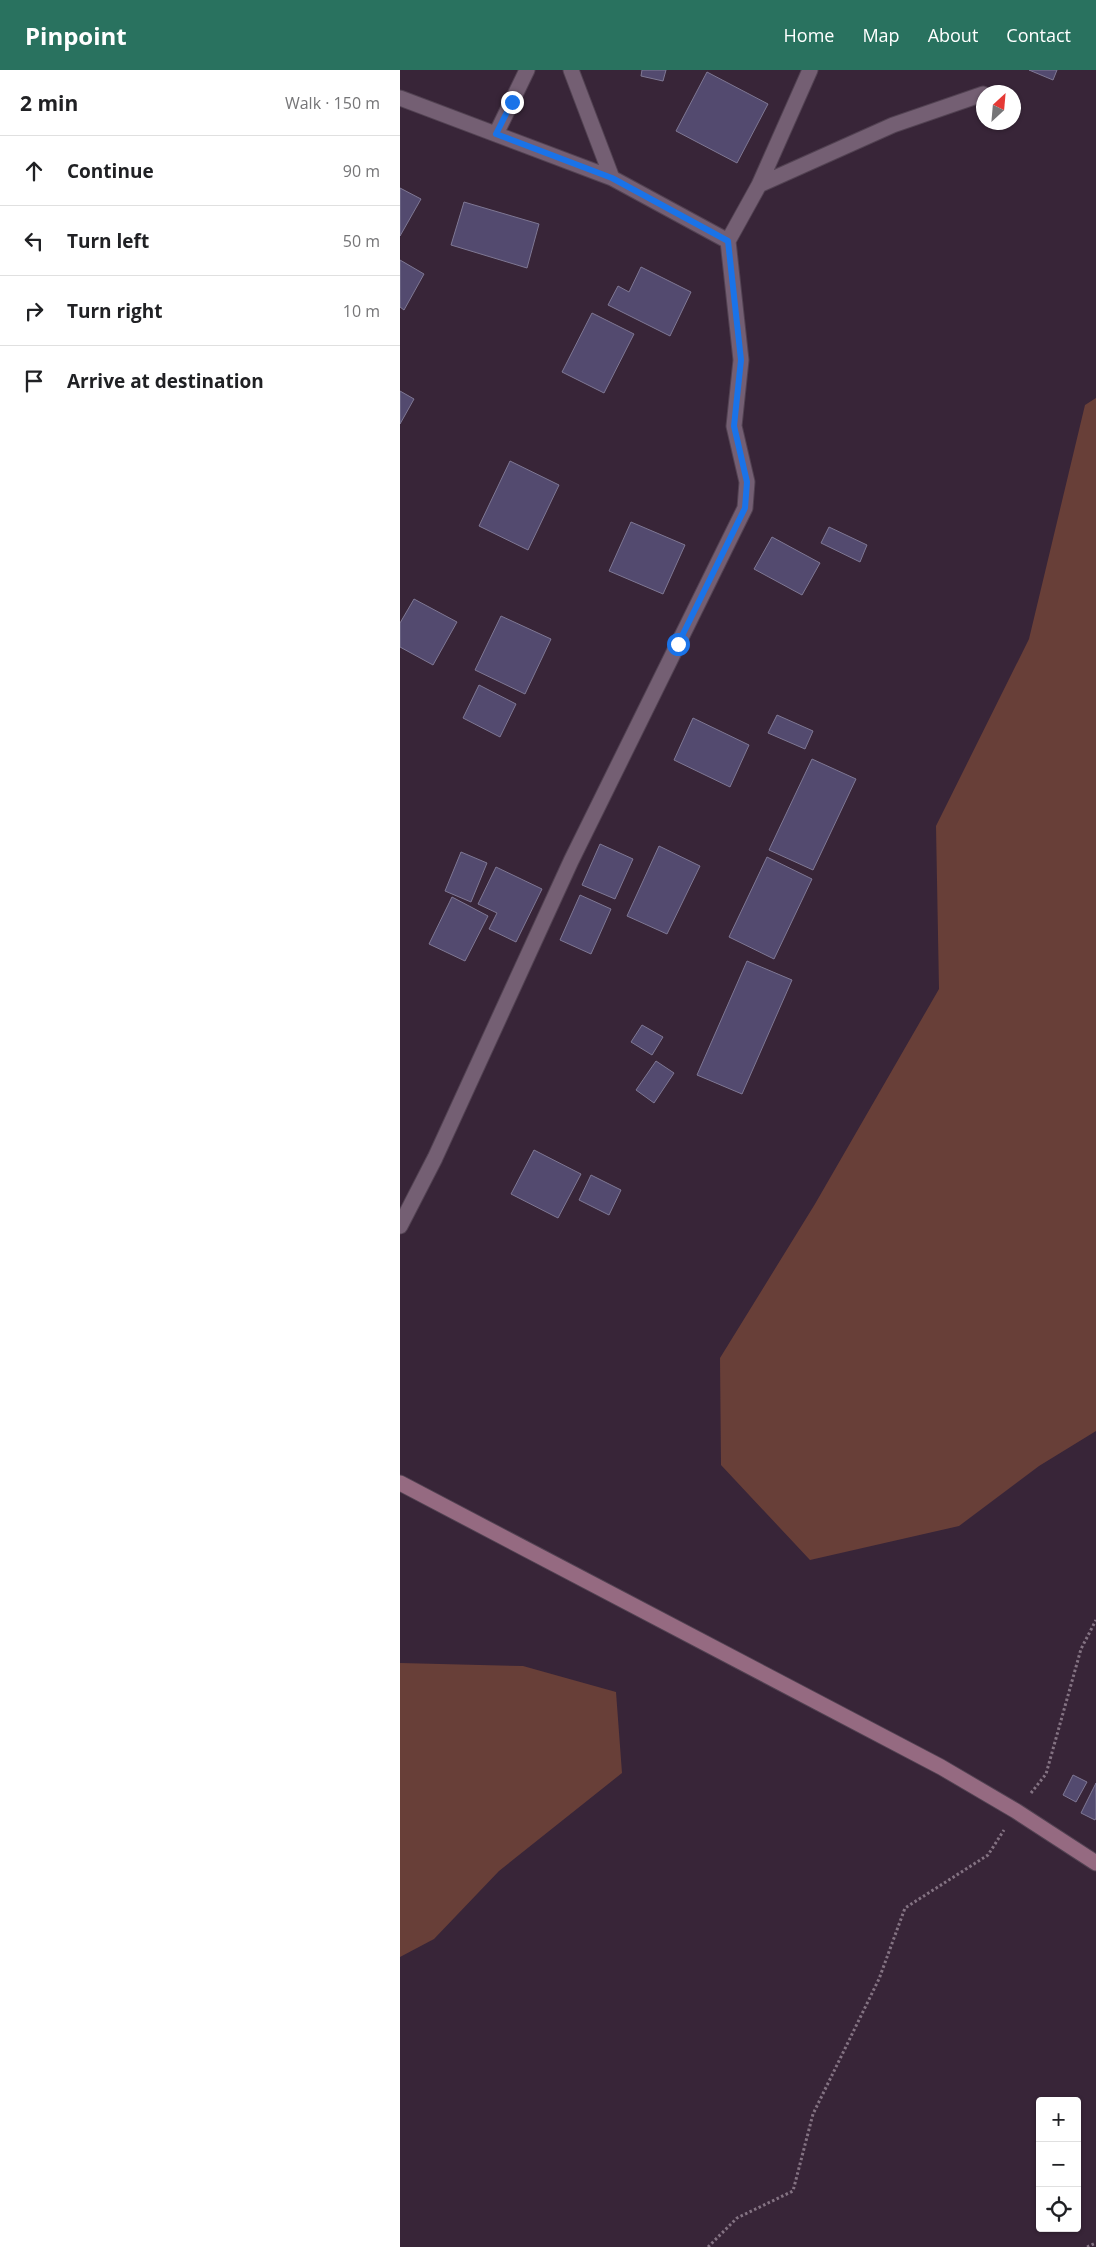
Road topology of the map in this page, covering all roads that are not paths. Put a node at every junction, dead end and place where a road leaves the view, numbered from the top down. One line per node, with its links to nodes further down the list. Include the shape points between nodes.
1 (527, 70): 6 (street)
2 (571, 70): 7 (street)
3 (810, 70): 8 (street)
4 (976, 96): 8 (street, via 894,125)
5 (400, 98): 6 (street)
6 (496, 134): 7 (street)
7 (612, 178): 9 (street)
8 (759, 185): 9 (street)
9 (728, 241): 10 (street, via 741,360 734,426 747,482 745,508 571,861 435,1158)
10 (400, 1226)
11 (400, 1483): 12 (street, via 941,1767)
12 (1096, 1863)

